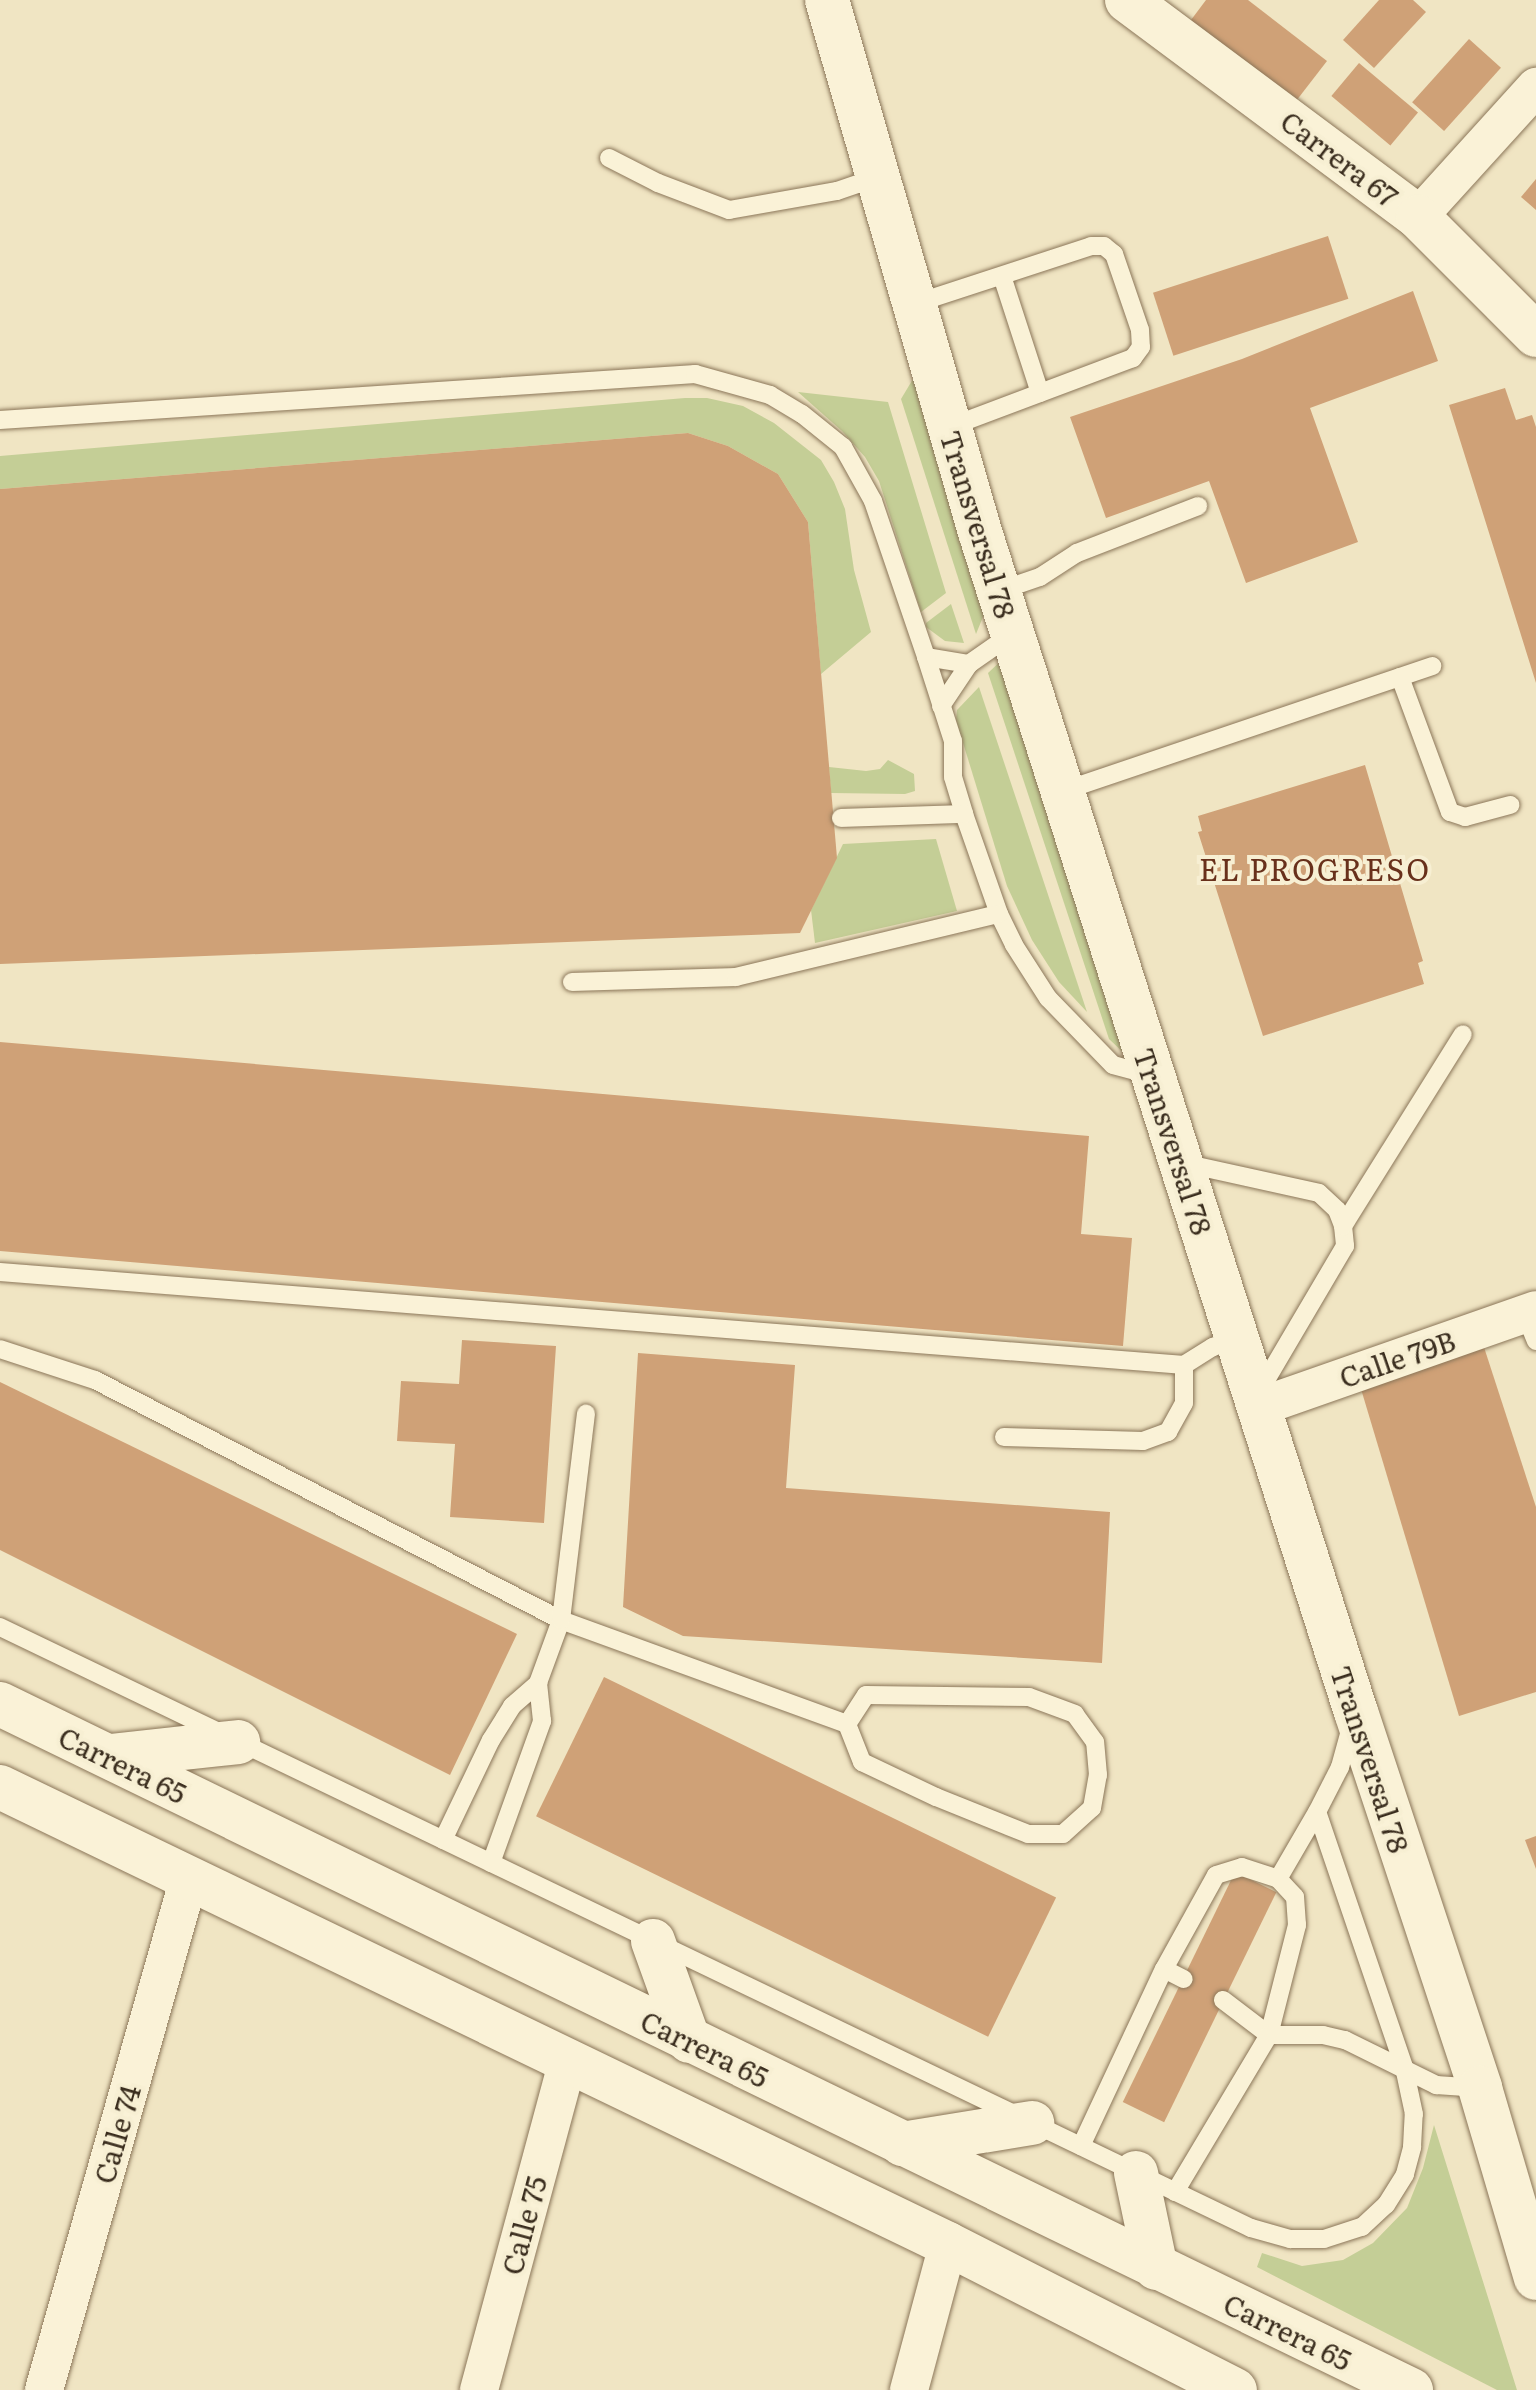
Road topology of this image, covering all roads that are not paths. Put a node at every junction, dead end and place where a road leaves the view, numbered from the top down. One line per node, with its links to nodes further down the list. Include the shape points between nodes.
1 (827, 0): 5 (main road, Transversal 78)
2 (1127, 0): 6 (main road, Carrera 67)
3 (1536, 87): 6 (street)
4 (609, 158): 5 (lane, via 729,210 837,191)
5 (878, 177): 8 (main road, Transversal 78)
6 (1418, 217): 9 (main road, Carrera 67)
7 (1002, 276): 8 (lane); 10 (lane); 10 (lane, via 1104,246 1114,254 1140,330 1141,347 1133,358)
8 (914, 304): 12 (main road, Transversal 78)
9 (1536, 335)
10 (1040, 393): 12 (lane)
11 (0, 420): 16 (lane, via 695,374 728,381 770,395 843,447 873,501)
12 (949, 427): 14 (main road, Transversal 78)
13 (1198, 506): 14 (lane, via 1077,553 1040,577)
14 (999, 591): 15 (main road, Transversal 78)
15 (1012, 634): 17 (lane); 21 (main road, Transversal 78)
16 (926, 657): 17 (lane); 20 (lane)
17 (969, 664): 20 (lane)
18 (1432, 666): 19 (lane)
19 (1400, 677): 21 (lane); 22 (lane, via 1450,812 1465,817)
20 (941, 706): 23 (lane, via 953,741 953,777)
21 (1063, 791): 28 (main road, Transversal 78)
22 (1510, 805)
23 (964, 814): 24 (lane); 25 (lane)
24 (841, 818)
25 (999, 914): 26 (lane, via 736,977); 28 (lane, via 1048,998 1113,1065)
26 (572, 982)
27 (1463, 1034): 30 (lane)
28 (1153, 1076): 29 (main road, Transversal 78)
29 (1181, 1163): 30 (lane, via 1319,1193 1337,1210); 33 (main road, Transversal 78)
30 (1343, 1226): 36 (lane, via 1345,1246)
31 (0, 1272): 35 (lane)
32 (1532, 1321): 36 (street, Calle 79B)
33 (1237, 1338): 35 (lane); 36 (main road, Transversal 78)
34 (0, 1349): 39 (lane, via 95,1380)
35 (1184, 1365): 38 (lane, via 1184,1403 1168,1432 1143,1441)
36 (1257, 1402): 43 (main road, Transversal 78)
37 (586, 1414): 39 (lane)
38 (1004, 1437)
39 (561, 1620): 41 (lane); 44 (lane)
40 (0, 1627): 45 (lane)
41 (538, 1683): 49 (lane, via 512,1706 491,1740); 50 (lane, via 542,1721)
42 (0, 1704): 46 (main road, Carrera 65)
43 (1356, 1712): 48 (lane, via 1340,1767); 61 (main road, Transversal 78)
44 (847, 1724): 44 (lane, via 862,1762 1028,1834 1063,1834 1092,1808 1098,1775 1095,1742 1075,1714 1029,1697 866,1695)
45 (238, 1742): 46 (main road); 49 (lane)
46 (107, 1756): 58 (main road, Carrera 65)
47 (0, 1787): 51 (main road)
48 (1317, 1812): 52 (lane); 60 (lane)
49 (443, 1840): 50 (lane)
50 (491, 1863): 53 (lane)
51 (189, 1878): 59 (main road); 70 (street, Calle 74)
52 (1278, 1879): 54 (lane, via 1242,1867 1216,1875); 57 (lane, via 1295,1897 1297,1925)
53 (653, 1941): 58 (main road); 62 (lane)
54 (1164, 1969): 55 (lane); 64 (lane)
55 (1184, 1979)
56 (1223, 2000): 57 (lane)
57 (1269, 2035): 60 (lane, via 1345,2040); 66 (lane)
58 (689, 2041): 63 (main road, Carrera 65)
59 (568, 2061): 67 (main road); 71 (street, Calle 75)
60 (1404, 2067): 61 (lane, via 1436,2085); 66 (lane, via 1414,2114 1405,2174 1386,2205 1362,2227 1324,2239 1290,2239 1251,2228)
61 (1480, 2088): 69 (main road, Transversal 78)
62 (1032, 2123): 63 (main road); 64 (lane)
63 (902, 2144): 68 (main road, Carrera 65)
64 (1081, 2146): 65 (lane)
65 (1136, 2173): 66 (lane); 68 (main road)
66 (1175, 2192)
67 (948, 2244): 72 (street); 73 (main road)
68 (1156, 2268): 74 (main road, Carrera 65)
69 (1536, 2278)
70 (44, 2390)
71 (479, 2390)
72 (909, 2390)
73 (1235, 2390)
74 (1411, 2390)

